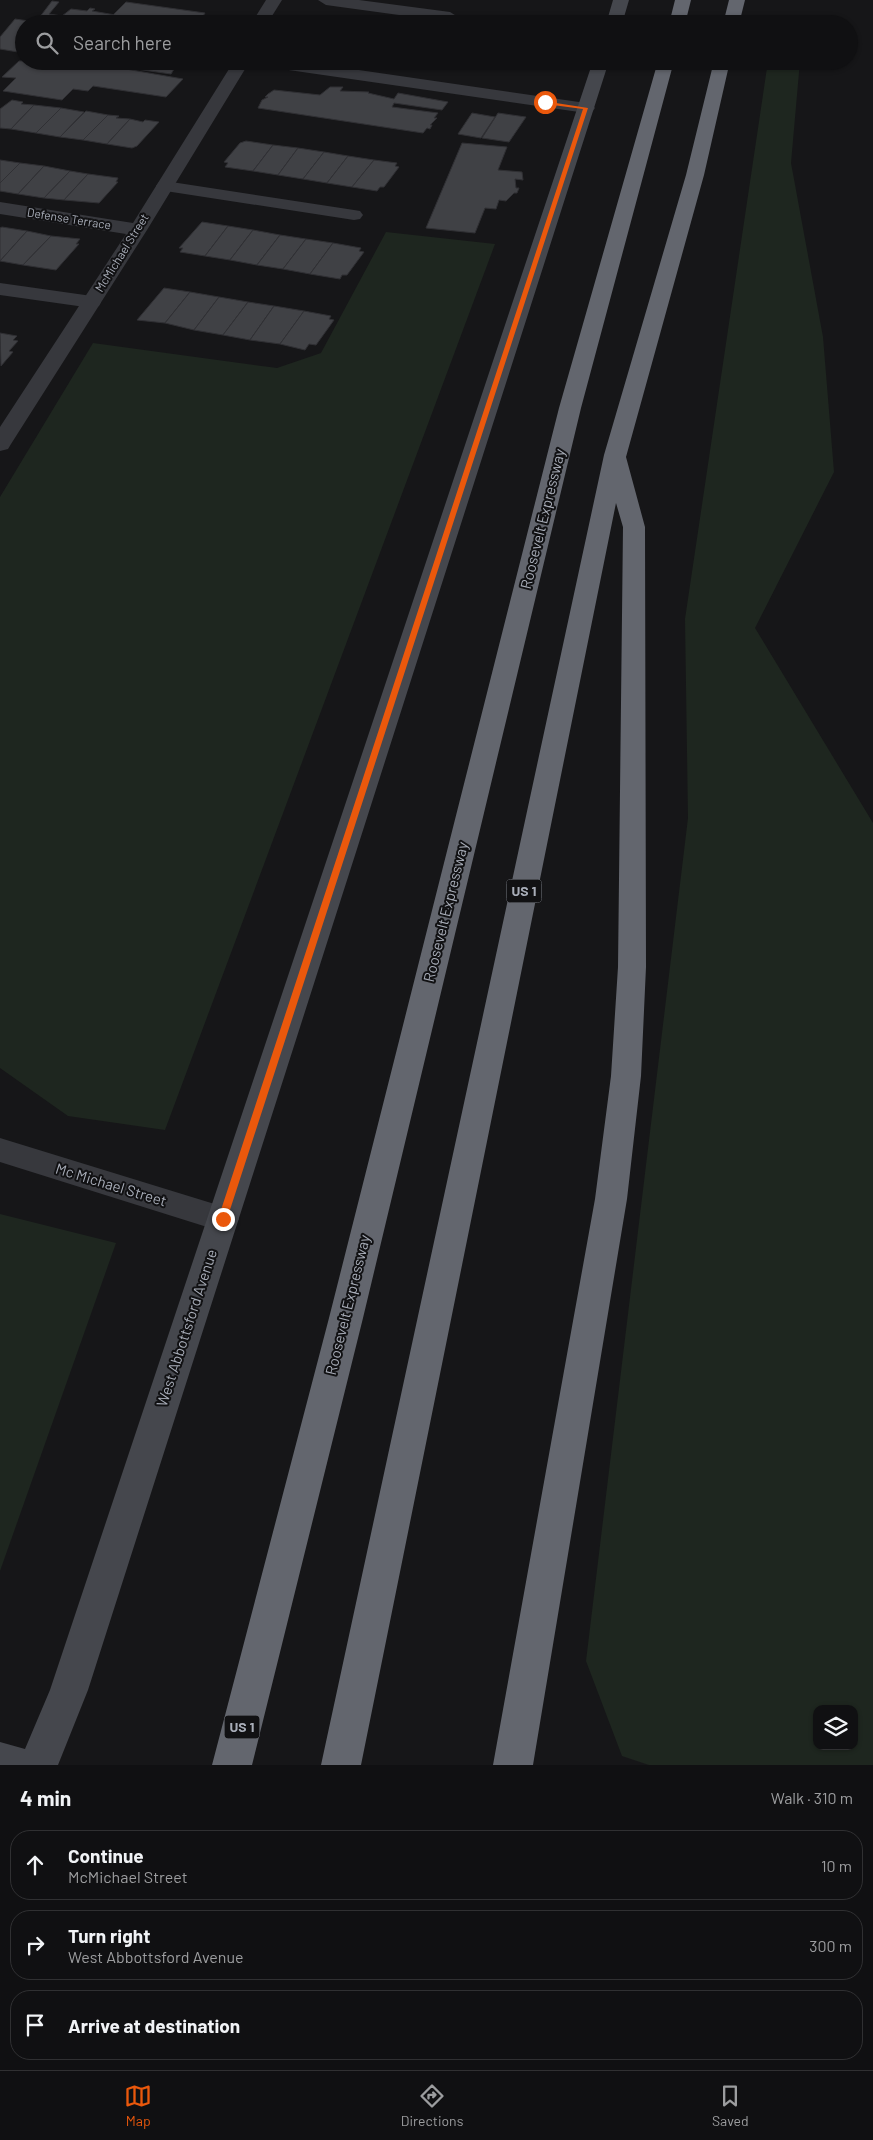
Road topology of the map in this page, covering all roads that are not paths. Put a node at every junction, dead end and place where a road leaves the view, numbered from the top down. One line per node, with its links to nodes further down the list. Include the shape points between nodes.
1 (274, 0): 6 (street)
2 (326, 0): 7 (lane)
3 (621, 0): 8 (street)
4 (683, 0): 9 (highway)
5 (737, 0): 10 (highway)
6 (264, 15)
7 (435, 15)
8 (617, 15)
9 (679, 15)
10 (733, 15)
11 (236, 70): 17 (street, McMichael Street)
12 (323, 70): 16 (street)
13 (598, 70): 16 (street, West Abbottsford Avenue)
14 (664, 70): 30 (highway, Roosevelt Expressway / US 1, via 570,408 346,1318)
15 (720, 70): 24 (highway, US 1, via 694,175)
16 (586, 108): 26 (street, West Abbottsford Avenue)
17 (165, 186): 19 (lane); 20 (street, McMichael Street)
18 (0, 208): 20 (street, Defense Terrace)
19 (354, 215)
20 (138, 230): 22 (street, McMichael Street)
21 (0, 289): 22 (lane)
22 (92, 302): 23 (street, McMichael Street)
23 (0, 444)
24 (615, 455): 31 (highway, US 1); 32 (highway, via 634,527 632,967 626,1076 611,1199)
25 (0, 1150): 26 (street, Mc Michael Street)
26 (223, 1219): 29 (street, West Abbottsford Avenue, via 69,1690)
27 (0, 1762): 28 (street)
28 (14, 1765)
29 (38, 1765)
30 (232, 1765)
31 (341, 1765)
32 (513, 1765)

